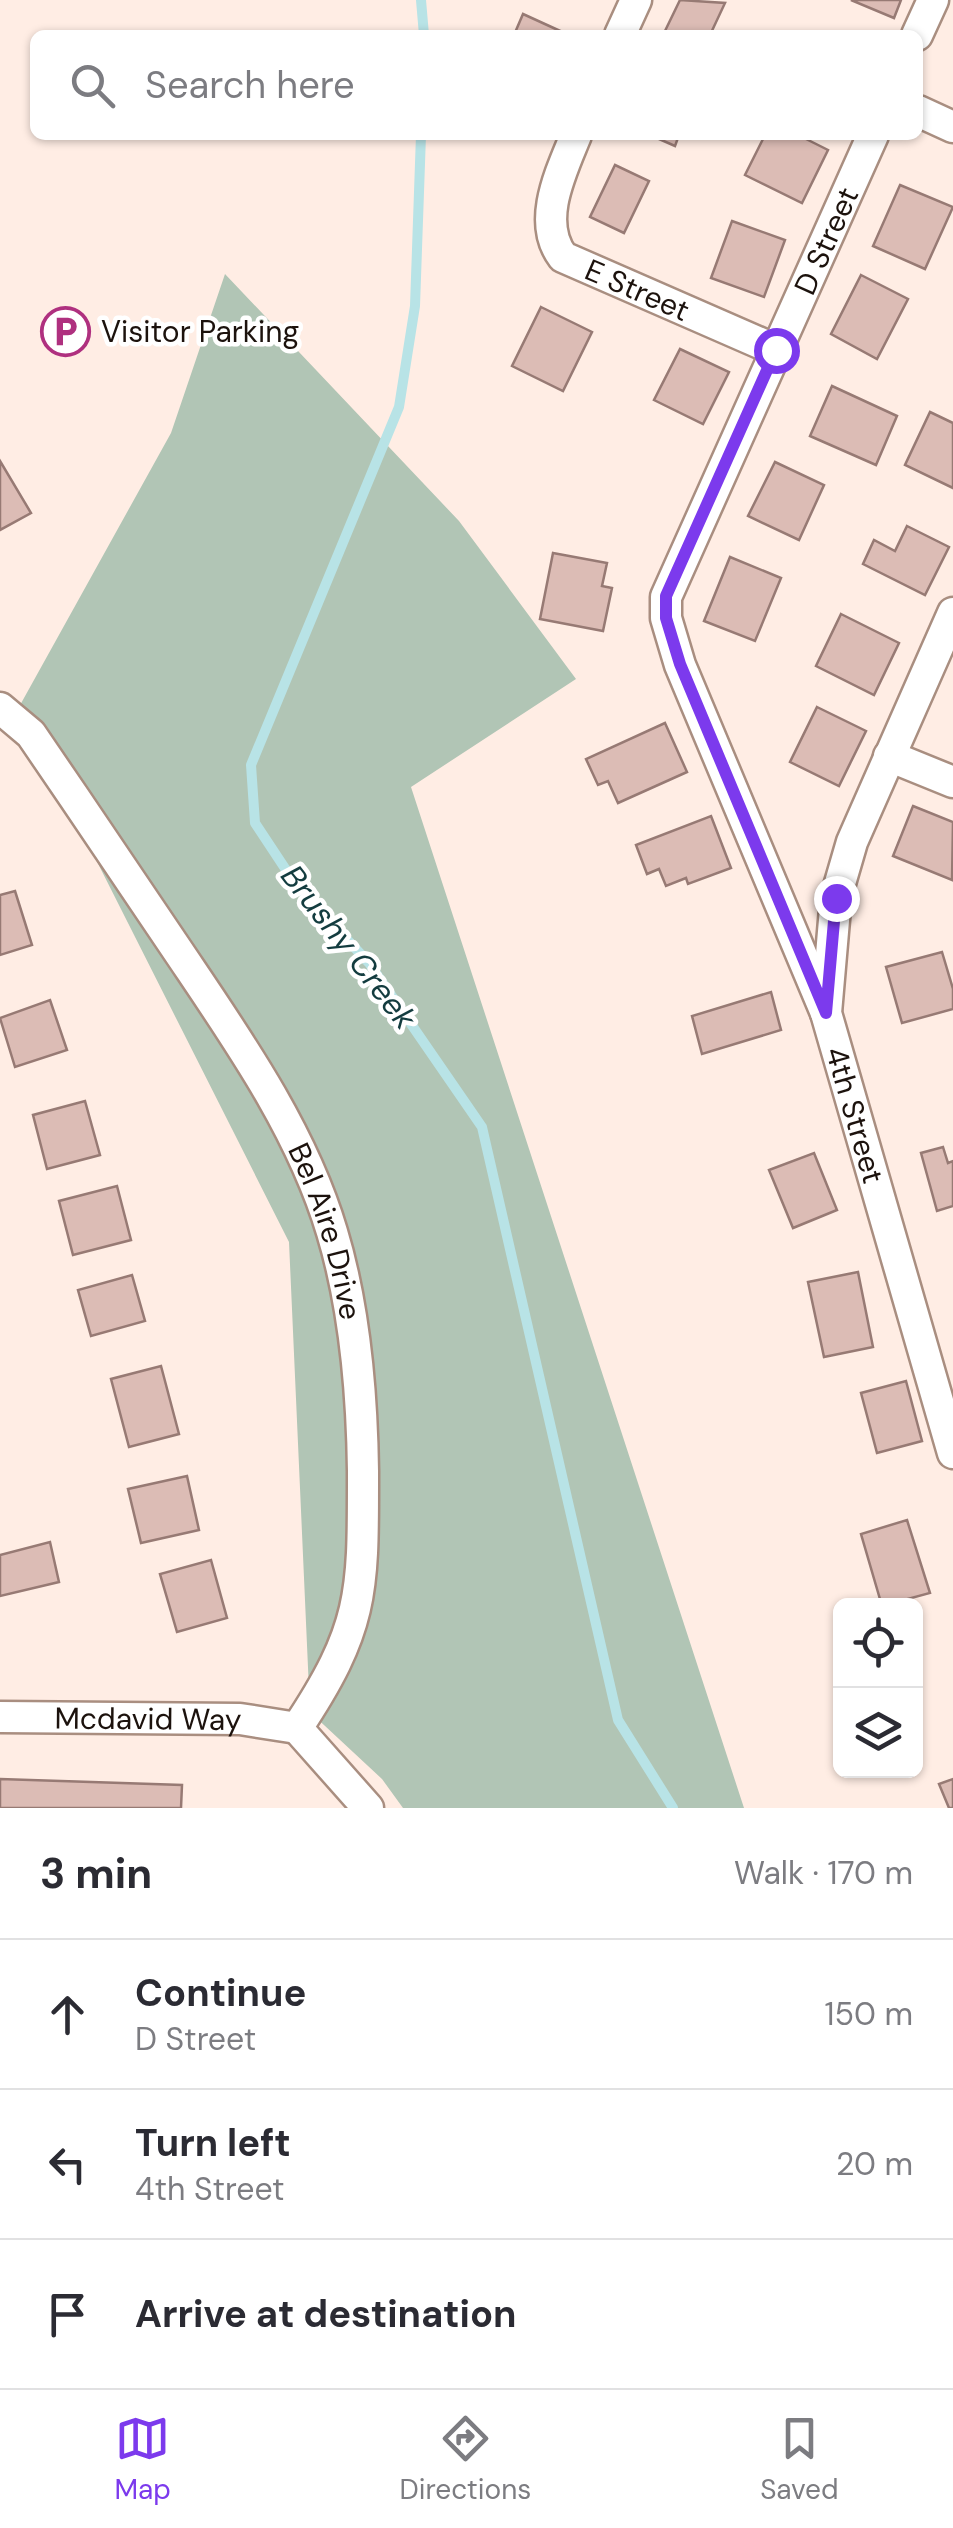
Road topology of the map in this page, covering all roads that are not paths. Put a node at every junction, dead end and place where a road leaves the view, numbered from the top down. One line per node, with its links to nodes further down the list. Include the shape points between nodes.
1 (636, 0): 3 (street)
2 (933, 0): 4 (street)
3 (622, 30)
4 (919, 30)
5 (923, 113): 6 (street)
6 (953, 127)
7 (574, 140): 9 (street, E Street, via 550,230 563,257)
8 (870, 140): 9 (street, D Street)
9 (776, 350): 14 (street, D Street, via 666,596 666,618)
10 (953, 613): 12 (street, 4th Street)
11 (0, 708): 17 (street, Bel Aire Drive, via 31,734 260,1075 332,1232 350,1309 362,1420 363,1557 348,1642)
12 (889, 756): 13 (street); 14 (street, 4th Street, via 836,898)
13 (953, 782)
14 (826, 1013): 15 (street, 4th Street)
15 (953, 1453)
16 (0, 1718): 17 (street, Mcdavid Way, via 240,1718)
17 (296, 1728): 18 (street)
18 (368, 1808)

